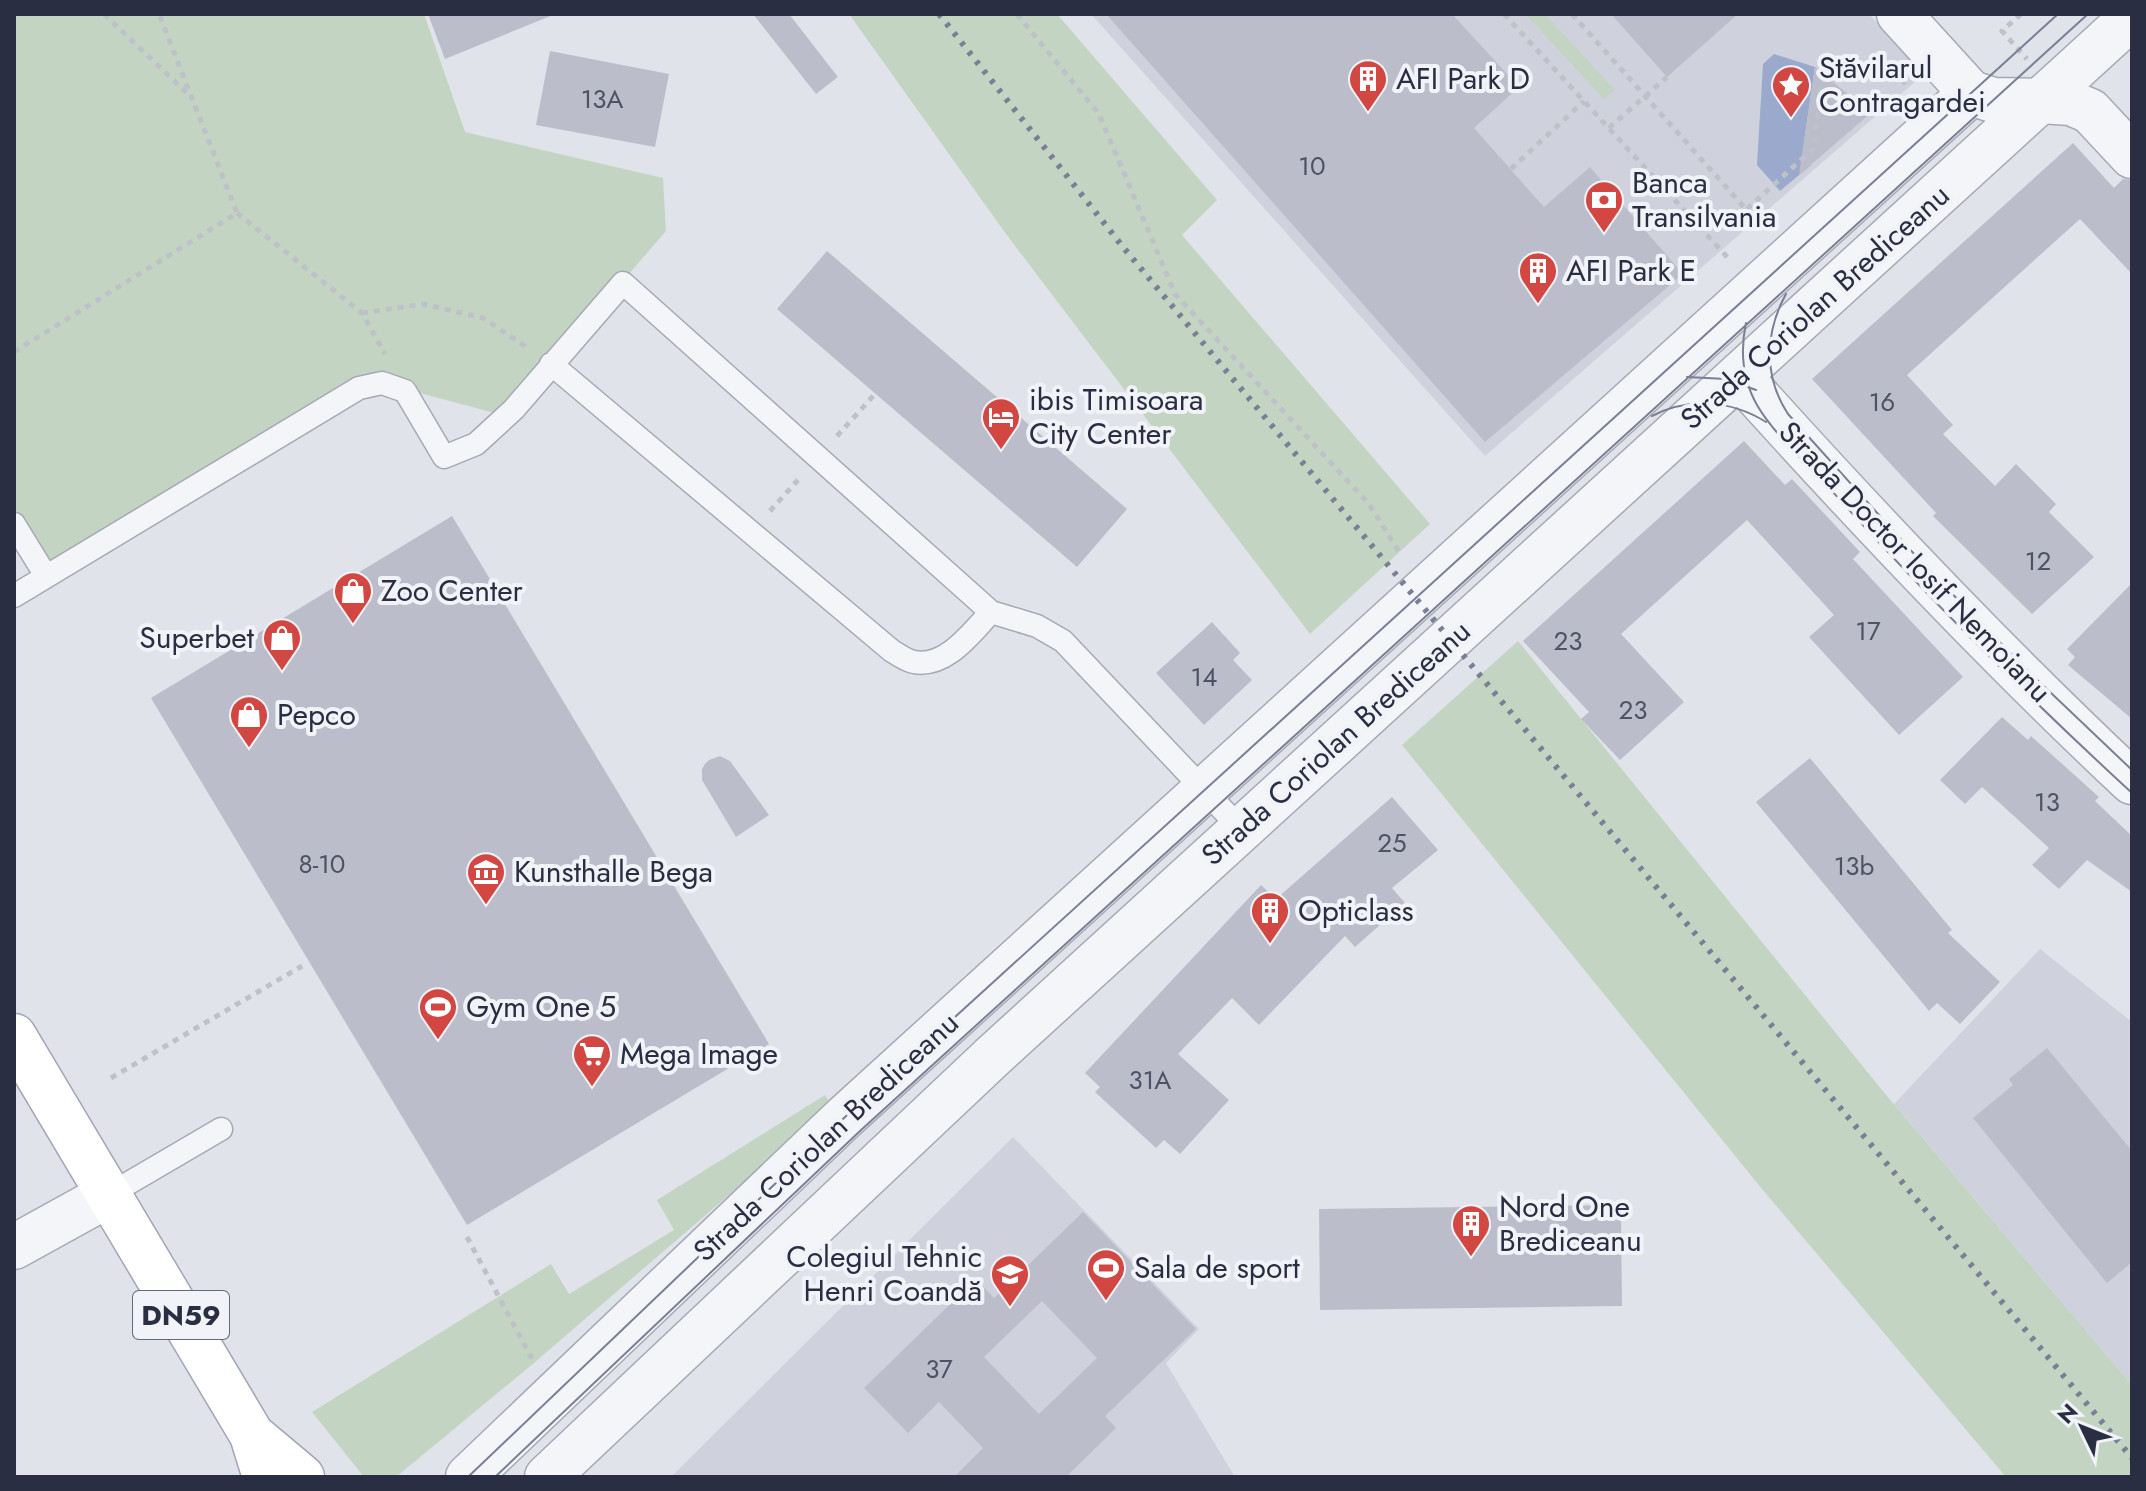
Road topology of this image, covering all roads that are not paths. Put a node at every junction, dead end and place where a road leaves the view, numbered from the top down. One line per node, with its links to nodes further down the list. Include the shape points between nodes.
1 (1899, 14): 4 (street)
2 (2132, 17): 3 (street, Strada Coriolan Brediceanu)
3 (2036, 83): 4 (street, via 1993,100); 5 (street, via 2090,111); 8 (street, Strada Coriolan Brediceanu)
4 (1971, 93): 6 (street, Strada Coriolan Brediceanu)
5 (2132, 156)
6 (1703, 337): 8 (street, Strada Doctor Iosif Nemoianu); 14 (street, Strada Coriolan Brediceanu)
7 (551, 364): 10 (lane, via 476,444 444,457 405,391 382,383 359,388); 12 (lane, via 892,651 912,662 933,663 958,647); 12 (lane, via 623,283)
8 (1739, 376): 13 (street, Strada Doctor Iosif Nemoianu, via 1971,626); 15 (street, Strada Coriolan Brediceanu)
9 (14, 524): 10 (lane)
10 (46, 576): 11 (lane)
11 (14, 596)
12 (991, 612): 14 (lane, via 1037,626 1063,641)
13 (2132, 782)
14 (1205, 789): 15 (lane); 23 (street, Strada Coriolan Brediceanu, via 833,1128)
15 (1241, 829): 24 (street, Strada Coriolan Brediceanu)
16 (14, 1036): 18 (main road, DN59)
17 (221, 1129): 18 (lane)
18 (110, 1194): 19 (street); 20 (main road, DN59)
19 (14, 1247)
20 (252, 1435): 21 (main road, DN59); 22 (main road, DN59)
21 (265, 1477)
22 (302, 1477)
23 (468, 1477)
24 (547, 1477)

